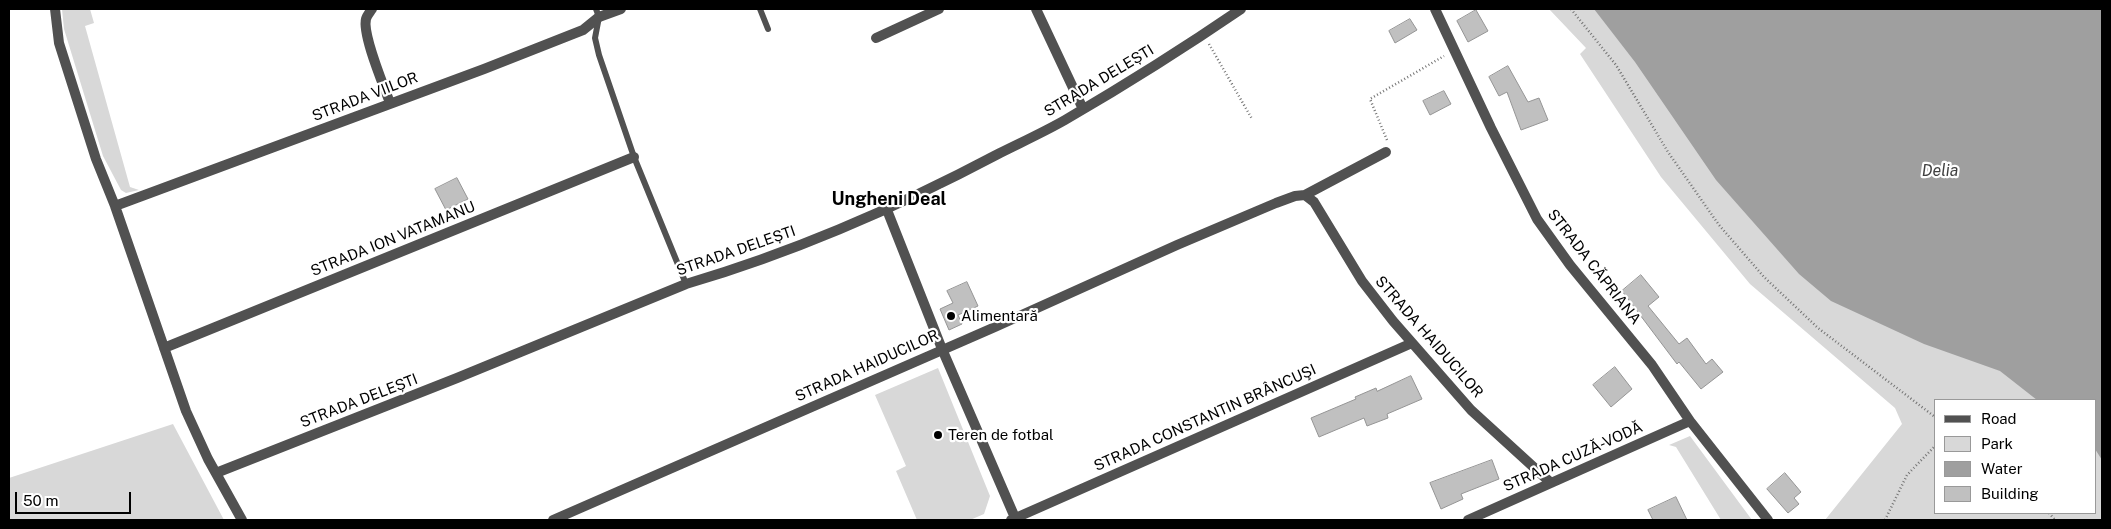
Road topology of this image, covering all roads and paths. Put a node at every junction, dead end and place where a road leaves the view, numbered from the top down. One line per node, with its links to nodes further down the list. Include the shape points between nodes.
1 (55, 9): 21 (street, via 59,43 96,159)
2 (372, 9): 15 (street, via 366,19 367,32)
3 (621, 9): 10 (street, STRADA VIILOR)
4 (760, 9): 11 (lane)
5 (939, 9): 13 (street)
6 (1036, 9): 16 (street)
7 (1241, 9): 12 (street, STRADA DELEȘTI)
8 (1435, 9): 14 (street, STRADA CĂPRIANA)
9 (1571, 9): 27 (path, via 1616,65 1668,152 1719,225 1764,277 1818,328)
10 (598, 13): 15 (street, STRADA VIILOR, via 583,30); 19 (lane, via 595,28 597,46)
11 (768, 29)
12 (1203, 34): 16 (street, STRADA DELEȘTI); 17 (path)
13 (876, 38)
14 (1454, 51): 18 (path, via 1370,99 1387,142); 28 (street, STRADA CĂPRIANA, via 1537,219 1570,265 1652,365)
15 (390, 103): 21 (street, STRADA VIILOR)
16 (1083, 109): 22 (street, STRADA DELEȘTI)
17 (1252, 119)
18 (1386, 152): 20 (street, STRADA HAIDUCILOR)
19 (634, 157): 23 (lane); 25 (street, STRADA ION VATAMANU)
20 (1304, 195): 24 (street, STRADA HAIDUCILOR, via 1314,202 1362,281); 26 (street, STRADA HAIDUCILOR, via 1276,203 1177,245)
21 (115, 206): 25 (street)
22 (887, 210): 23 (street, STRADA DELEȘTI); 26 (street)
23 (686, 284): 30 (street, STRADA DELEȘTI)
24 (1412, 343): 31 (street, STRADA HAIDUCILOR, via 1471,410); 34 (street, STRADA CONSTANTIN BRÂNCUŞI)
25 (164, 348): 30 (street, via 193,427)
26 (942, 349): 33 (street, STRADA HAIDUCILOR); 34 (street)
27 (1934, 416)
28 (1690, 421): 31 (street, STRADA CUZĂ-VODĂ); 36 (street, STRADA CĂPRIANA)
29 (1934, 447): 37 (path, via 1907,475)
30 (216, 473): 32 (street)
31 (1551, 483): 35 (street, STRADA CUZĂ-VODĂ)
32 (242, 520)
33 (553, 520)
34 (1014, 520)
35 (1468, 520)
36 (1768, 520)
37 (1884, 520)

